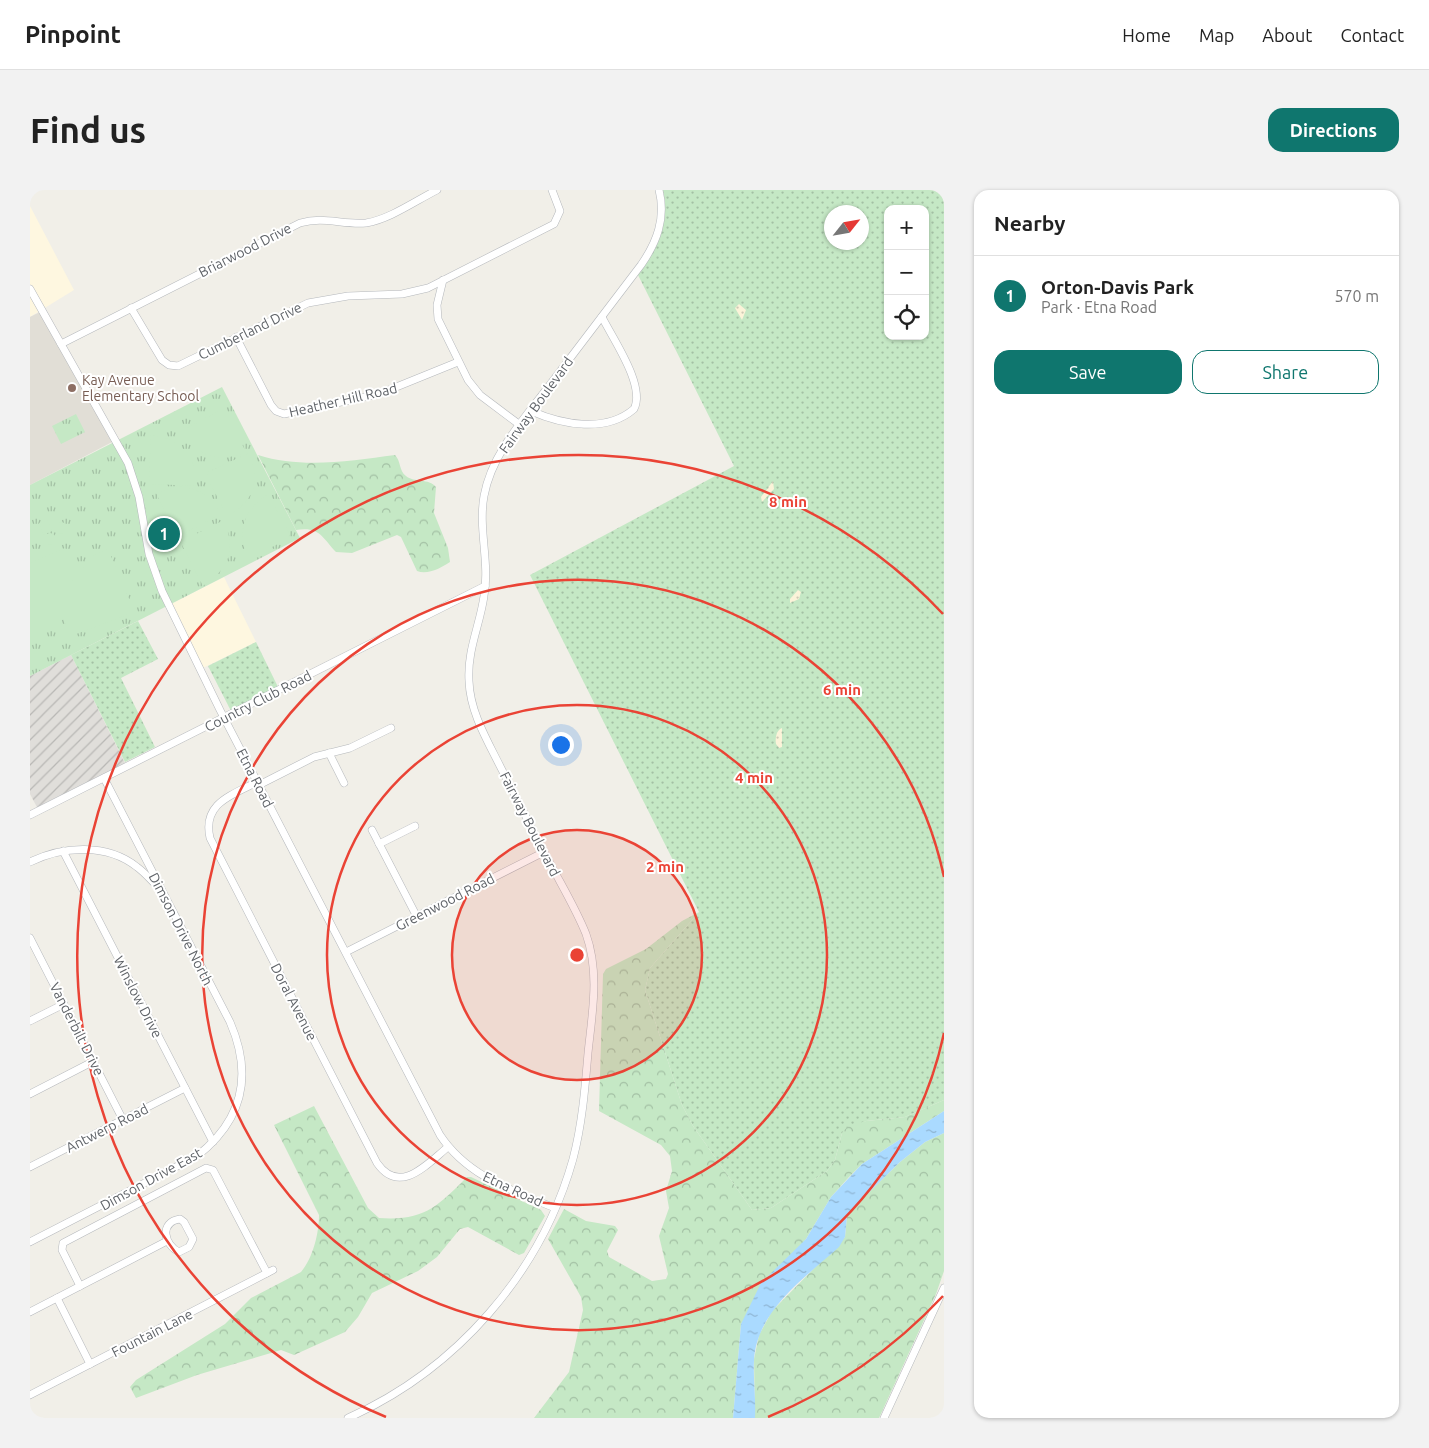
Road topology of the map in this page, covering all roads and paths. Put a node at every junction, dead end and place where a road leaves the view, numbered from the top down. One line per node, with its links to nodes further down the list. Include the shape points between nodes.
1 (437, 190): 6 (street, Briarwood Drive, via 374,221 355,223 326,219 300,223)
2 (552, 190): 4 (street, Cumberland Drive, via 560,214 551,226)
3 (659, 190): 7 (street, Fairway Boulevard, via 662,211 655,243)
4 (443, 280): 8 (street, Cumberland Drive, via 415,292 348,296 308,303); 10 (street, via 436,312)
5 (30, 290): 9 (street, Etna Road)
6 (131, 308): 8 (street, Cumberland Drive, via 159,357 169,365 182,364); 9 (street, Briarwood Drive)
7 (602, 316): 11 (street, Fairway Boulevard); 11 (street, via 635,381 638,398 634,410 618,419 593,425 562,421)
8 (236, 338): 10 (street, Heather Hill Road, via 270,405 284,414 379,394)
9 (61, 344): 14 (street, Etna Road, via 128,464 139,497 157,578)
10 (458, 362): 12 (street, via 480,396)
11 (531, 411): 12 (street, Fairway Boulevard)
12 (520, 425): 13 (street, Fairway Boulevard, via 493,468 484,496 482,521)
13 (486, 586): 14 (street, Country Club Road); 25 (street, Fairway Boulevard, via 470,653 470,694 490,747)
14 (224, 717): 17 (street, Country Club Road); 18 (street, Etna Road)
15 (391, 728): 16 (street, via 366,742)
16 (329, 752): 18 (street); 19 (street)
17 (104, 778): 20 (street, Country Club Road); 27 (street, Dimson Drive North)
18 (258, 783): 30 (street, Etna Road); 39 (street, Doral Avenue, via 224,799 213,809 208,823 210,838 377,1163 389,1175 407,1177)
19 (344, 783)
20 (30, 815)
21 (415, 826): 23 (street)
22 (372, 830): 23 (street)
23 (380, 844): 28 (street)
24 (64, 851): 26 (street); 27 (street, via 88,849 116,856 136,866); 35 (street, Winslow Drive)
25 (544, 852): 28 (street, Greenwood Road); 41 (street, Fairway Boulevard, via 583,928 594,971 579,1130 568,1177)
26 (30, 862)
27 (160, 889): 34 (street, Dimson Drive North, via 236,1037 242,1063)
28 (417, 917): 30 (street, Greenwood Road)
29 (30, 939): 31 (street, Vanderbilt Drive)
30 (346, 952): 39 (street, Etna Road)
31 (64, 1004): 32 (street); 33 (street, Vanderbilt Drive)
32 (30, 1021)
33 (94, 1061): 36 (street); 37 (street, Vanderbilt Drive)
34 (242, 1086): 38 (street, Dimson Drive East, via 227,1124)
35 (185, 1088): 37 (street, Antwerp Road); 38 (street, Winslow Drive)
36 (30, 1094)
37 (124, 1120): 40 (street, Antwerp Road)
38 (213, 1142): 43 (street, Dimson Drive East, via 190,1160)
39 (448, 1147): 41 (street, Etna Road, via 484,1178)
40 (30, 1167)
41 (555, 1208): 50 (street, Fairway Boulevard, via 535,1250 514,1283 469,1336 423,1374)
42 (167, 1241): 42 (street, via 166,1228 169,1223 180,1219 193,1239 189,1247 179,1252); 44 (street)
43 (30, 1242)
44 (80, 1286): 46 (street); 48 (street, Fountain Lane, via 62,1250 62,1243 206,1168 213,1170 270,1272)
45 (944, 1288): 51 (street)
46 (57, 1298): 47 (street); 48 (street)
47 (30, 1312)
48 (90, 1364): 49 (street, Fountain Lane)
49 (30, 1395)
50 (348, 1418)
51 (884, 1418)

